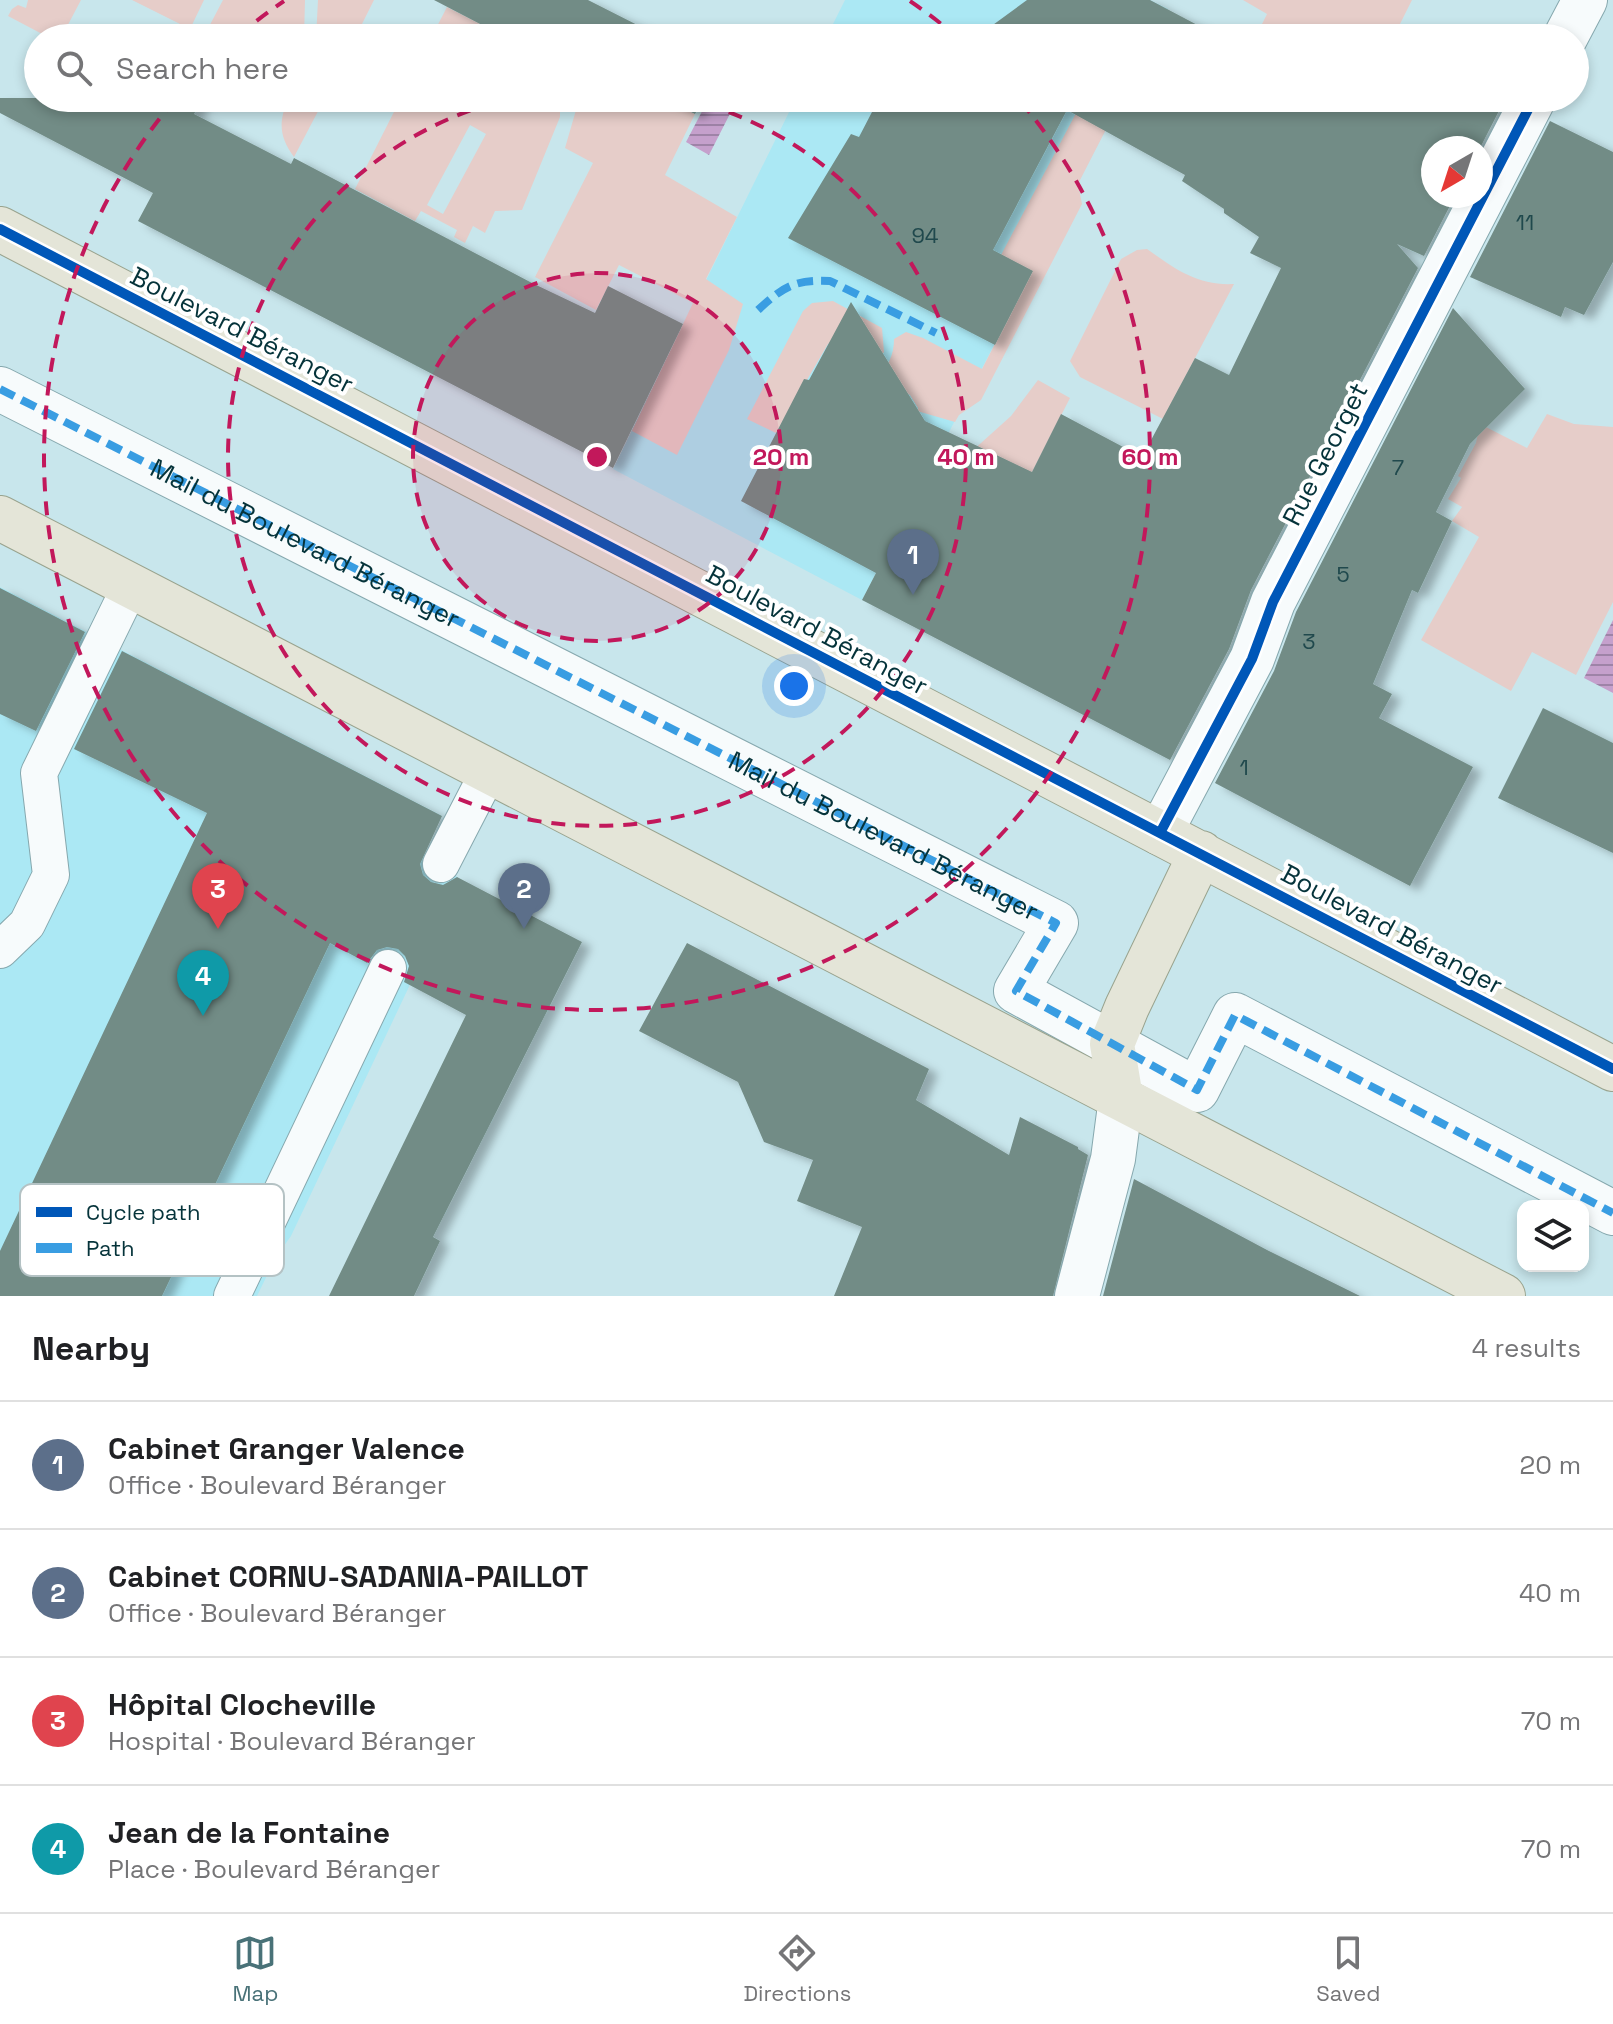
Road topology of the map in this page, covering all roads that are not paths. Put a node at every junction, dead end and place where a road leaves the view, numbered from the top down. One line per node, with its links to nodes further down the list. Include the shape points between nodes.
1 (1585, 0): 2 (street)
2 (1572, 24)
3 (1527, 112): 9 (street, Rue Georget, via 1273,602 1252,659)
4 (0, 229): 9 (main road, Boulevard Béranger)
5 (0, 389): 14 (street, Mail du Boulevard Béranger, via 1056,923 1016,991)
6 (0, 518): 7 (main road)
7 (131, 585): 8 (main road); 12 (lane, via 39,773 51,875 27,924)
8 (489, 771): 11 (lane); 16 (main road)
9 (1160, 833): 10 (main road, Boulevard Béranger)
10 (1201, 853): 14 (main road); 15 (main road, Boulevard Béranger)
11 (441, 864)
12 (0, 950)
13 (388, 968): 17 (lane)
14 (1112, 1044): 16 (main road); 18 (street, Mail du Boulevard Béranger, via 1197,1090 1235,1015)
15 (1613, 1069)
16 (1121, 1098): 21 (street, via 1113,1159); 22 (main road)
17 (284, 1187)
18 (1613, 1213)
19 (242, 1276): 20 (lane)
20 (232, 1296)
21 (1077, 1296)
22 (1503, 1296)

